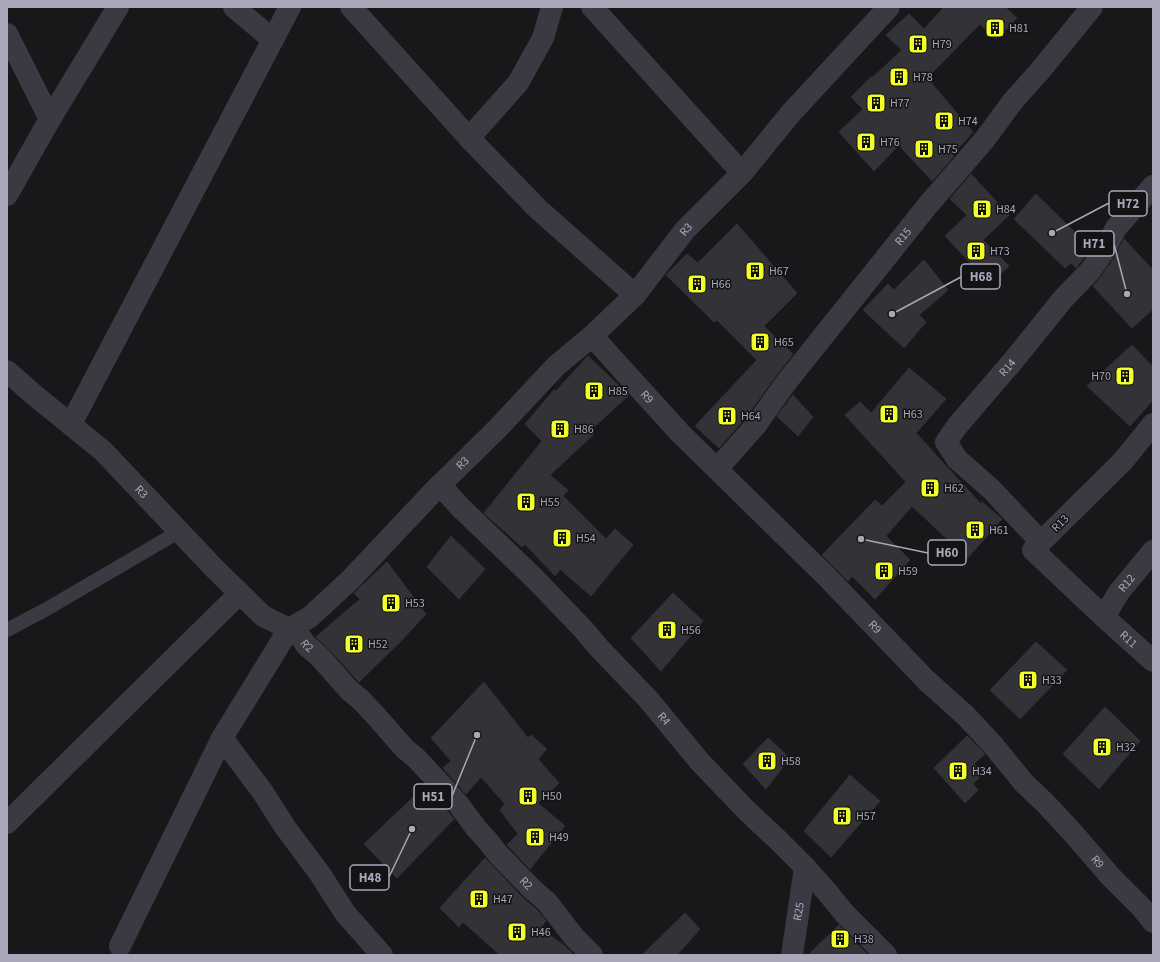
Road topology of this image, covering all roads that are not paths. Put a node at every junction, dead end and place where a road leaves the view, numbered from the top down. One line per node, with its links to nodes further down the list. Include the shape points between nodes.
1 (118, 7): 11 (street)
2 (234, 7): 10 (street)
3 (290, 7): 10 (street)
4 (351, 7): 12 (street)
5 (552, 7): 12 (street, via 543,38 518,83)
6 (592, 7): 13 (street)
7 (888, 7): 13 (street, R3, via 791,113)
8 (1092, 7): 21 (street, R15, via 923,211 784,384 756,425)
9 (7, 34): 11 (street)
10 (273, 40): 19 (street)
11 (50, 119): 15 (street)
12 (469, 138): 16 (street, via 538,209)
13 (742, 173): 16 (street, R3, via 685,230)
14 (1153, 186): 24 (street, R14, via 1116,228 1090,271 1063,299 946,442 957,459)
15 (7, 195)
16 (635, 295): 17 (street, R3)
17 (592, 336): 21 (street, R9); 22 (street, R3, via 556,366)
18 (7, 371): 19 (street, R3)
19 (71, 424): 23 (street, R3, via 103,450)
20 (1153, 424): 24 (street, R13, via 1123,461)
21 (717, 469): 34 (street, R9, via 826,576 926,680 966,716 1024,783)
22 (440, 485): 28 (street, R3, via 351,579 310,617); 33 (street, R4, via 536,580 648,699 700,762)
23 (180, 531): 26 (street, R3); 29 (lane)
24 (1041, 542): 27 (street, R13, via 1033,550)
25 (1153, 551): 27 (street, R12, via 1119,592)
26 (239, 594): 28 (street, R3, via 263,616); 32 (street)
27 (1104, 617): 30 (street, R11)
28 (289, 629): 31 (street, R2); 37 (street, R2, via 299,635 446,790 498,854 547,902 574,937)
29 (7, 630)
30 (1153, 661)
31 (222, 738): 35 (street, R2); 36 (street)
32 (7, 823)
33 (805, 867): 38 (street, R25); 39 (street, R4, via 844,914)
34 (1153, 922)
35 (120, 946)
36 (376, 953)
37 (592, 955)
38 (792, 955)
39 (886, 955)

